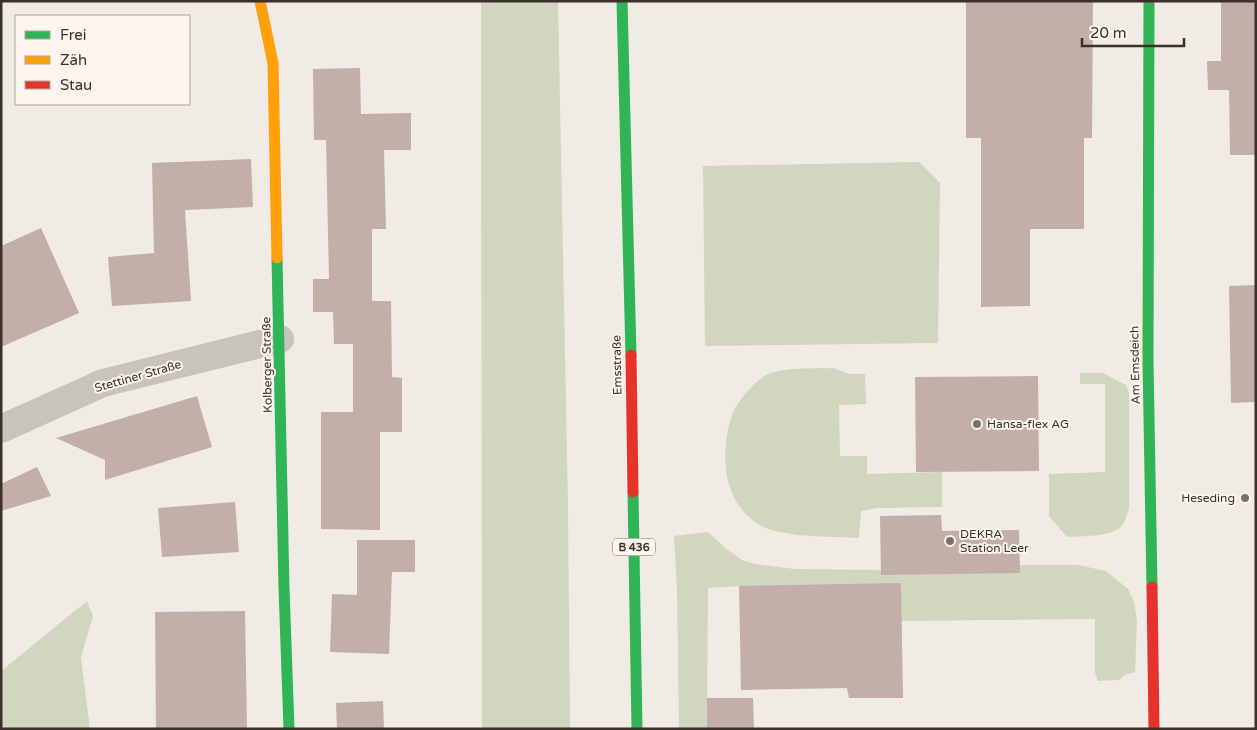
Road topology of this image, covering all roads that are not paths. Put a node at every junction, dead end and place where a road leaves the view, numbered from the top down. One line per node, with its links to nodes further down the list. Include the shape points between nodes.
1 (260, 1): 4 (street, Kolberger Straße, via 274,63)
2 (622, 1): 7 (street, Emsstraße / B 436)
3 (1149, 1): 8 (street, Am Emsdeich, via 1148,361)
4 (280, 339): 5 (street, Stettiner Straße, via 103,383); 6 (street, Kolberger Straße)
5 (1, 429)
6 (289, 729)
7 (637, 729)
8 (1154, 729)

